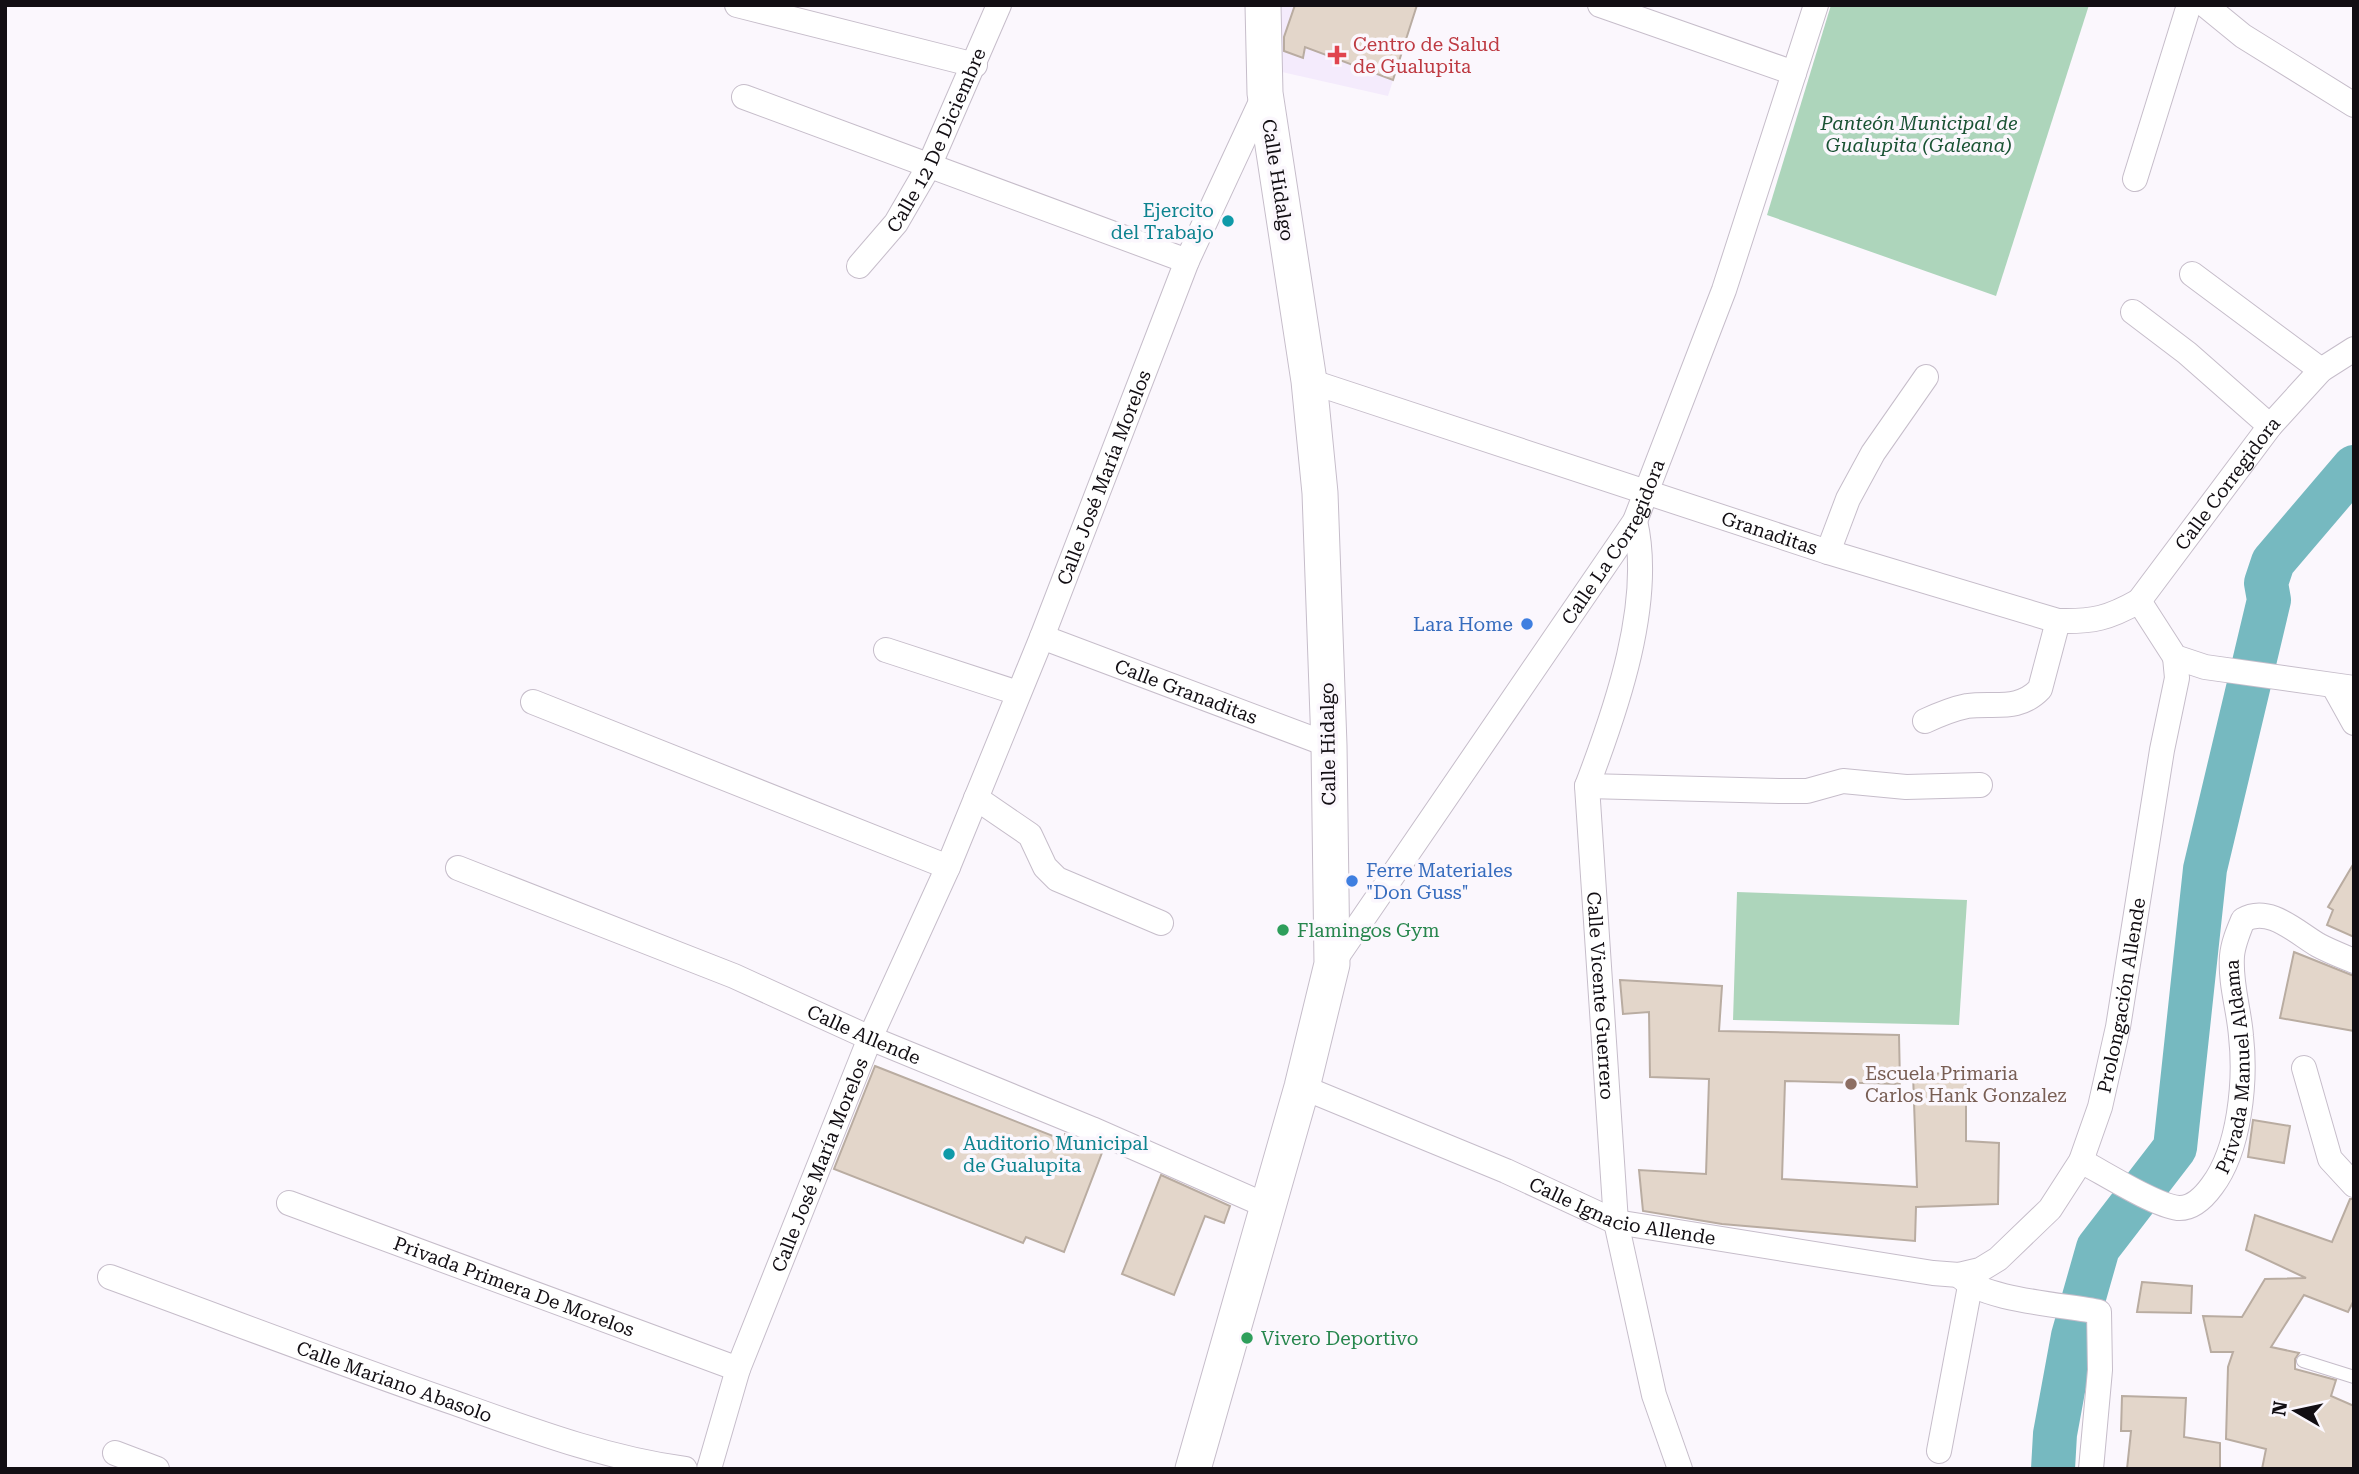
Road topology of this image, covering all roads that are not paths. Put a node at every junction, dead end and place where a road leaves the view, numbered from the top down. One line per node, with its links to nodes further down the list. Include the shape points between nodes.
1 (737, 5): 8 (street)
2 (999, 5): 8 (street, Calle 12 De Diciembre)
3 (1263, 5): 10 (main road, Calle Hidalgo)
4 (1600, 5): 9 (street)
5 (1816, 5): 9 (street)
6 (2189, 5): 14 (street)
7 (2205, 5): 12 (street, via 2243,36)
8 (975, 65): 13 (street, Calle 12 De Diciembre)
9 (1794, 73): 24 (street, Calle La Corregidora, via 1724,290)
10 (1265, 93): 15 (street, Calle José María Morelos); 22 (main road, Calle Hidalgo)
11 (744, 97): 13 (street)
12 (2354, 105)
13 (929, 166): 15 (street); 16 (street, Calle 12 De Diciembre, via 896,223)
14 (2134, 179)
15 (1187, 261): 29 (street, Calle José María Morelos)
16 (859, 266)
17 (2192, 274): 20 (street)
18 (2133, 312): 23 (street)
19 (2354, 349): 20 (street, Calle Corregidora)
20 (2321, 370): 23 (street, Calle Corregidora)
21 (1926, 377): 26 (street, via 1873,453 1848,499)
22 (1309, 381): 24 (street, Granaditas); 37 (main road, Calle Hidalgo, via 1320,493)
23 (2270, 426): 27 (street, Calle Corregidora)
24 (1648, 494): 25 (street, Calle La Corregidora); 26 (street, Granaditas)
25 (1635, 521): 39 (street, Calle Vicente Guerrero, via 1642,568 1640,596 1609,728); 45 (street, Calle La Corregidora)
26 (1828, 552): 28 (street, Granaditas)
27 (2139, 601): 28 (street, Granaditas, via 2109,617); 31 (street)
28 (2059, 621): 35 (street, via 2040,689 2032,697 2005,706 1968,706)
29 (1042, 637): 33 (street, Calle José María Morelos); 37 (street, Calle Granaditas)
30 (886, 650): 33 (street)
31 (2175, 657): 32 (street, via 2205,667); 49 (street, Prolongación Allende, via 2178,678 2162,750 2118,1027 2100,1107)
32 (2344, 687): 36 (street)
33 (1018, 693): 40 (street, Calle José María Morelos)
34 (533, 702): 41 (street)
35 (1925, 721)
36 (2354, 723)
37 (1329, 745): 45 (main road, Calle Hidalgo)
38 (1980, 785): 39 (street, via 1906,787 1843,781 1807,791)
39 (1587, 786): 53 (street, Calle Vicente Guerrero)
40 (976, 798): 41 (street, Calle José María Morelos); 43 (street, via 1030,835 1045,867 1057,879)
41 (948, 867): 46 (street, Calle José María Morelos)
42 (458, 868): 46 (street, Calle Allende, via 734,976)
43 (1161, 923)
44 (2354, 961): 49 (street, Privada Manuel Aldama, via 2273,917 2243,920 2232,956 2241,1035 2236,1135 2219,1177 2204,1198 2178,1208)
45 (1332, 964): 48 (main road, Calle Hidalgo)
46 (870, 1038): 52 (street, Calle Allende); 57 (street, Calle José María Morelos)
47 (2304, 1068): 50 (street, via 2330,1159)
48 (1301, 1087): 52 (main road, Calle Hidalgo); 53 (street, Calle Ignacio Allende, via 1506,1171)
49 (2081, 1161): 55 (street, Prolongación Allende, via 2050,1209 1998,1259)
50 (2354, 1185)
51 (289, 1203): 57 (street, Privada Primera De Morelos)
52 (1267, 1206): 64 (main road, Calle Hidalgo)
53 (1616, 1222): 55 (street, Calle Ignacio Allende); 65 (street, Calle Vicente Guerrero, via 1654,1395)
54 (110, 1277): 62 (street, Calle Mariano Abasolo, via 572,1444 635,1462)
55 (1965, 1280): 59 (street); 66 (street, via 2099,1312 2101,1370)
56 (2302, 1361): 58 (lane)
57 (738, 1369): 63 (street, Calle José María Morelos)
58 (2354, 1377)
59 (1939, 1451)
60 (115, 1453): 61 (street)
61 (157, 1469)
62 (685, 1469)
63 (709, 1469)
64 (1193, 1469)
65 (1680, 1469)
66 (2091, 1469)

